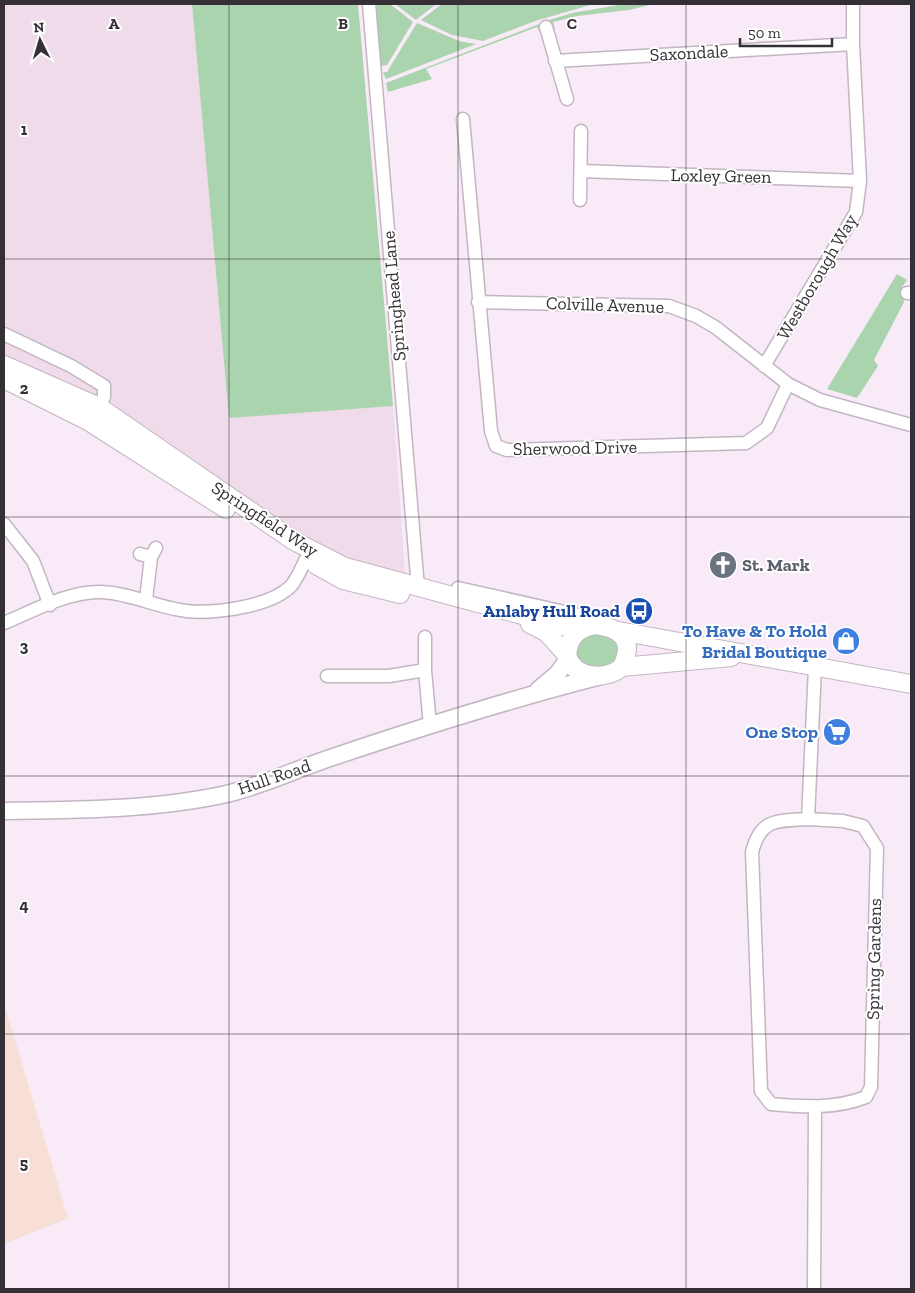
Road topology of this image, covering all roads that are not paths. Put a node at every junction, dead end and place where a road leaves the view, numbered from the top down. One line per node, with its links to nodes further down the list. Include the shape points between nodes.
1 (369, 4): 23 (street, Springhead Lane)
2 (853, 4): 4 (street, Westborough Way)
3 (546, 27): 5 (street)
4 (853, 44): 5 (street, Saxondale); 10 (street, Westborough Way)
5 (555, 61): 6 (street)
6 (567, 99)
7 (463, 118): 12 (street, Sherwood Drive, via 459,132)
8 (581, 130): 9 (street)
9 (581, 171): 10 (street, Loxley Green); 11 (street)
10 (860, 181): 15 (street, Westborough Way, via 856,212)
11 (580, 200)
12 (478, 302): 15 (street, Colville Avenue, via 669,306 715,327); 17 (street, Sherwood Drive, via 491,432 496,446 508,450 746,443 767,428)
13 (4, 334): 18 (street, via 71,366 104,386 104,397)
14 (4, 365): 18 (main road, Springfield Way)
15 (764, 366): 17 (street, Colville Avenue)
16 (4, 380): 18 (main road, Springfield Way)
17 (788, 384): 19 (street, Colville Avenue, via 820,400)
18 (94, 414): 22 (main road, Springfield Way); 23 (main road, Springfield Way, via 294,541 345,567)
19 (911, 425)
20 (4, 524): 26 (street, via 33,561)
21 (149, 553): 25 (street)
22 (306, 559): 25 (street, via 292,585 276,597 236,608 197,612); 32 (main road, Springfield Way, via 343,580 526,622 546,632)
23 (418, 588): 29 (main road, Springfield Way)
24 (458, 588): 28 (street, via 591,618)
25 (146, 600): 26 (street, via 99,592)
26 (50, 605): 27 (street)
27 (4, 623)
28 (614, 629): 29 (main road, via 594,625); 31 (main road); 33 (main road, via 627,649)
29 (578, 630): 32 (main road, via 571,640)
30 (425, 636): 35 (street)
31 (754, 655): 33 (main road); 34 (main road)
32 (568, 657): 37 (main road, via 579,671); 39 (street, Hull Road, via 558,673)
33 (622, 667): 37 (main road)
34 (815, 667): 38 (main road); 42 (street)
35 (425, 670): 36 (street, via 388,676); 40 (street)
36 (327, 676)
37 (601, 676): 39 (street, Hull Road)
38 (911, 684)
39 (534, 694): 40 (street, Hull Road)
40 (430, 726): 41 (street, Hull Road, via 224,794 186,801 74,810)
41 (4, 811)
42 (808, 820): 43 (street, Spring Gardens, via 769,824 757,834 752,852 761,1091 771,1104); 43 (street, Spring Gardens, via 842,821 863,826 877,848 871,1087 866,1097 852,1103)
43 (815, 1106): 44 (street)
44 (814, 1289)

